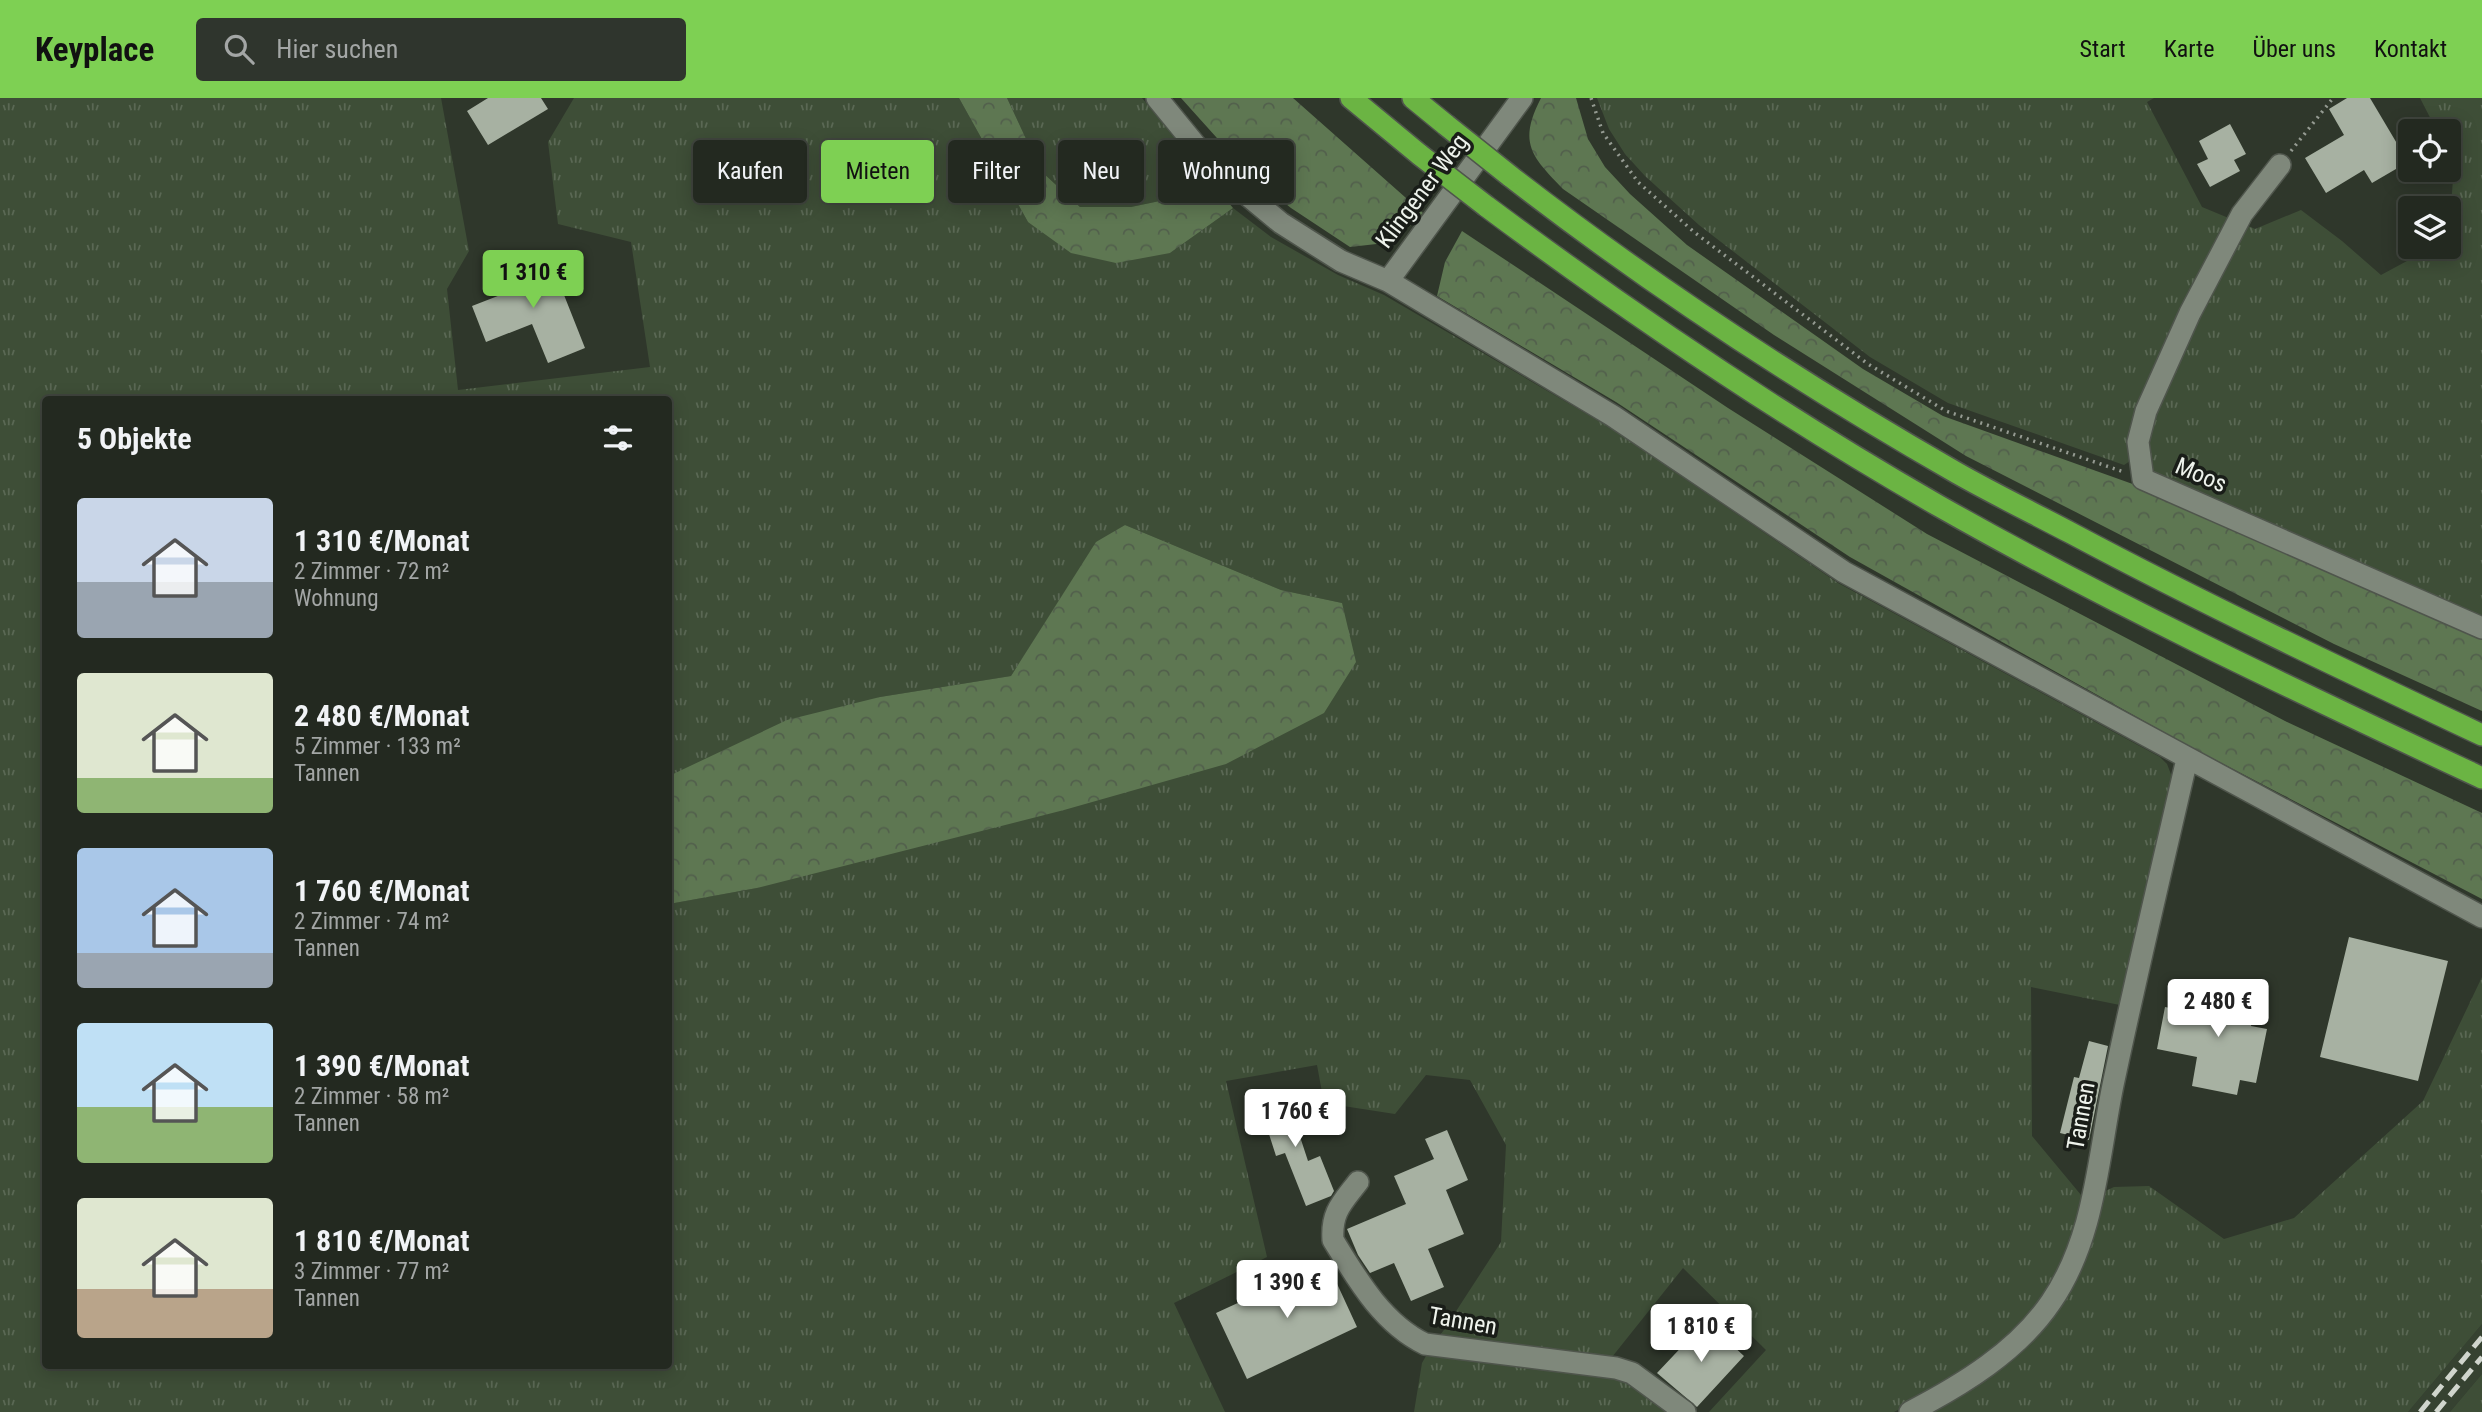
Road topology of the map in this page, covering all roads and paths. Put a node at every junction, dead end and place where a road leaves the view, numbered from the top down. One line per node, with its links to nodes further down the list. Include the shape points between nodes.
1 (1157, 98): 8 (street, via 1197,147 1281,223 1341,261)
2 (1351, 98): 13 (highway, bridge, via 1576,273 1741,385 1939,506 2145,615)
3 (1413, 98): 11 (highway, bridge, via 1663,291 1839,404 2137,568)
4 (1522, 98): 8 (street, Klingener Weg)
5 (1591, 98): 9 (path, via 1603,134 1638,182 1695,232 1868,363 1946,411)
6 (2333, 98): 7 (path)
7 (2280, 165): 9 (street, Moos, via 2242,214 2146,411 2138,442)
8 (1388, 281): 12 (street, via 1614,416 1844,572)
9 (2143, 479): 10 (street, Moos)
10 (2482, 628)
11 (2482, 735)
12 (2187, 759): 14 (street); 17 (street, Tannen, via 2113,1086 2090,1214 2073,1264 2051,1303 2019,1340)
13 (2482, 778)
14 (2482, 917)
15 (1358, 1182): 16 (street, Tannen, via 1335,1212 1332,1240 1383,1314 1406,1335 1425,1345 1616,1368 1632,1373)
16 (1685, 1412)
17 (1910, 1412)

